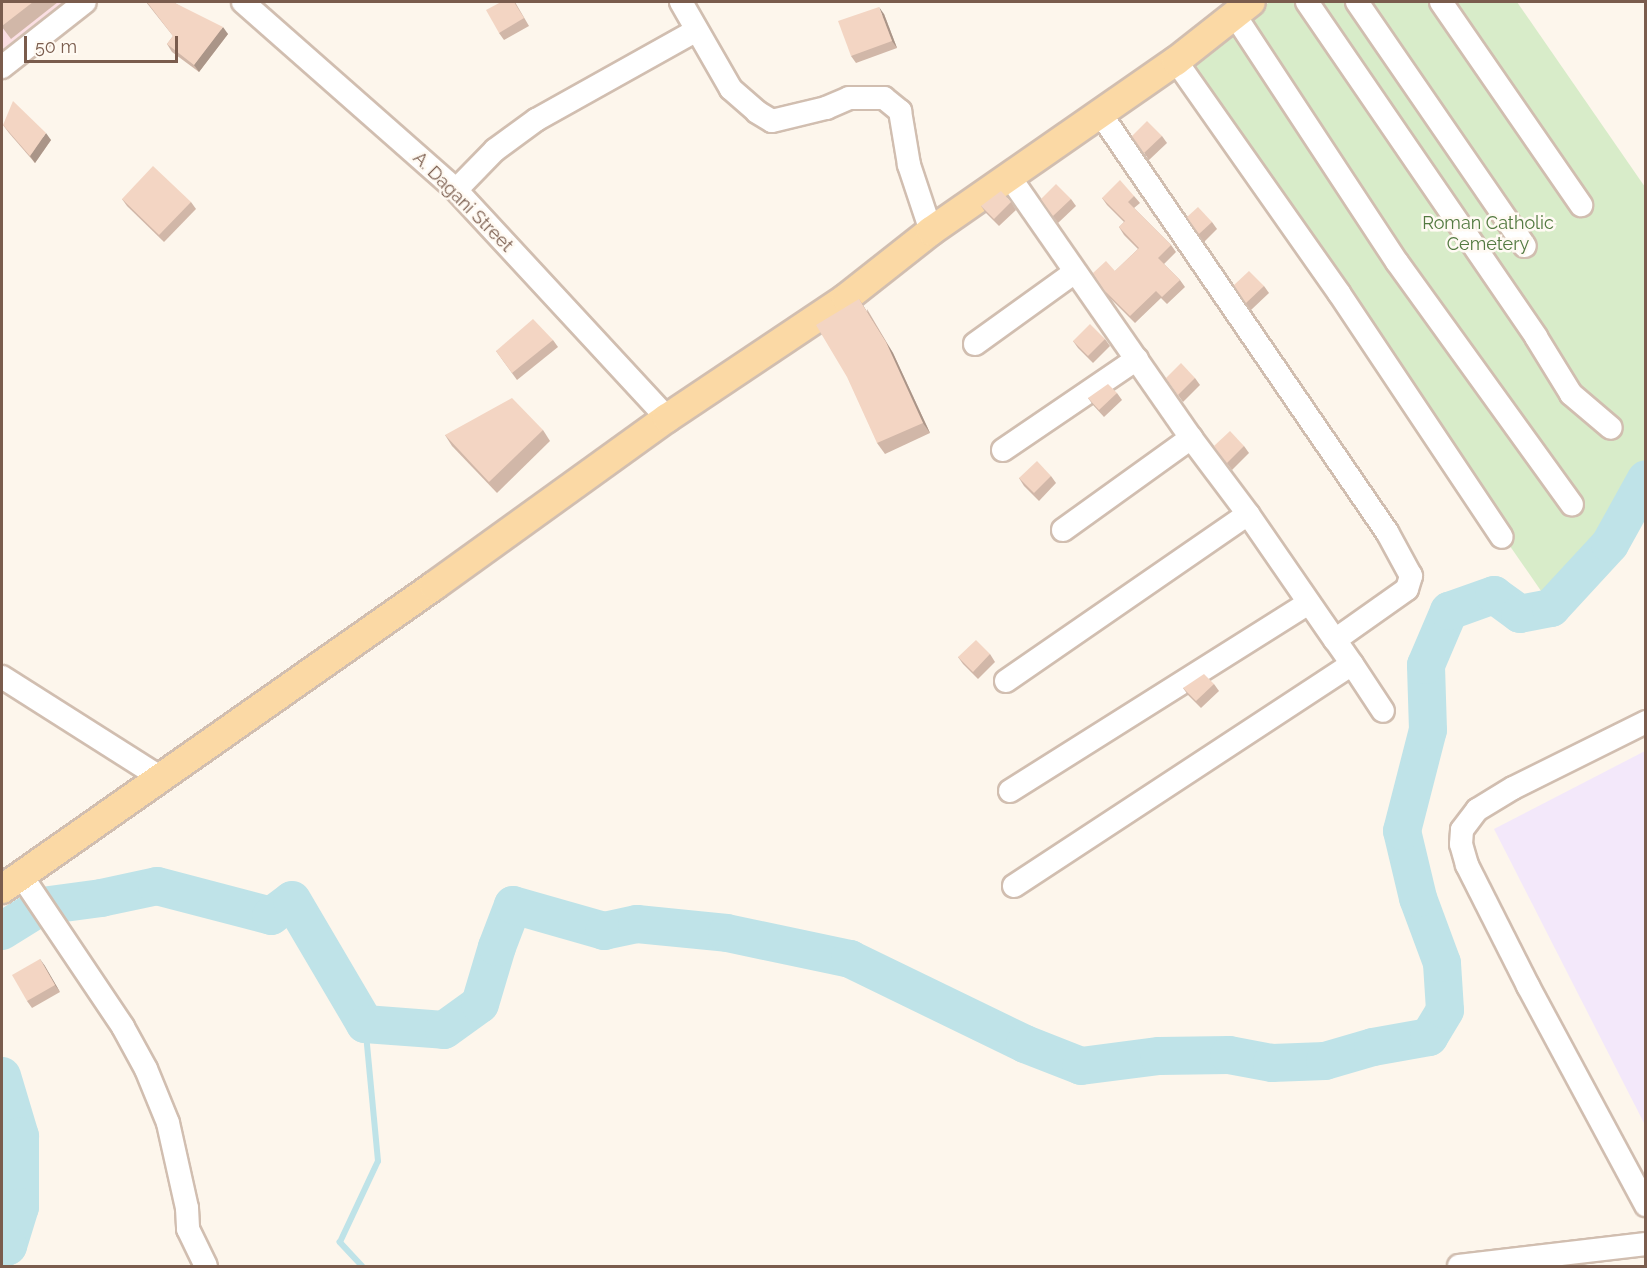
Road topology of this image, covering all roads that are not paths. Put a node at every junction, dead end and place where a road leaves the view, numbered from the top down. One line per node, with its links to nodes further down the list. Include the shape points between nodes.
1 (85, 2): 10 (street)
2 (243, 2): 13 (street, A. Dagani Street)
3 (1307, 2): 21 (street, via 1571,394)
4 (1357, 2): 16 (street)
5 (1441, 2): 14 (street)
6 (687, 3): 8 (street)
7 (1242, 8): 9 (main road); 24 (street, via 1397,262)
8 (697, 30): 13 (street, via 536,120 495,150); 15 (street, via 730,89 772,121 849,98 884,98 900,111 909,165)
9 (1176, 61): 11 (main road); 27 (street, via 1339,293)
10 (2, 68)
11 (1100, 113): 12 (main road); 29 (street, via 1387,532 1411,576 1407,589)
12 (1009, 176): 15 (main road); 17 (street)
13 (456, 190): 20 (street, A. Dagani Street)
14 (1581, 205)
15 (932, 231): 20 (main road, via 846,298)
16 (1525, 246)
17 (1074, 272): 18 (street); 19 (street)
18 (975, 344)
19 (1137, 359): 22 (street); 23 (street)
20 (667, 418): 35 (main road)
21 (1611, 428)
22 (1191, 438): 25 (street); 26 (street)
23 (1004, 450)
24 (1572, 505)
25 (1248, 514): 28 (street); 32 (street)
26 (1063, 530)
27 (1502, 537)
28 (1309, 603): 29 (street); 36 (street)
29 (1335, 640): 30 (street)
30 (1352, 664): 33 (street); 38 (street)
31 (2, 676): 35 (street)
32 (1006, 681)
33 (1383, 711)
34 (1646, 722): 39 (street, via 1477,810 1462,830 1461,844 1467,865 1528,986)
35 (161, 778): 37 (main road)
36 (1010, 791)
37 (17, 884): 41 (street, via 42,906 123,1027 146,1069 168,1123 188,1229)
38 (1014, 886)
39 (1646, 1205)
40 (1646, 1244): 42 (street)
41 (206, 1266)
42 (1459, 1266)

